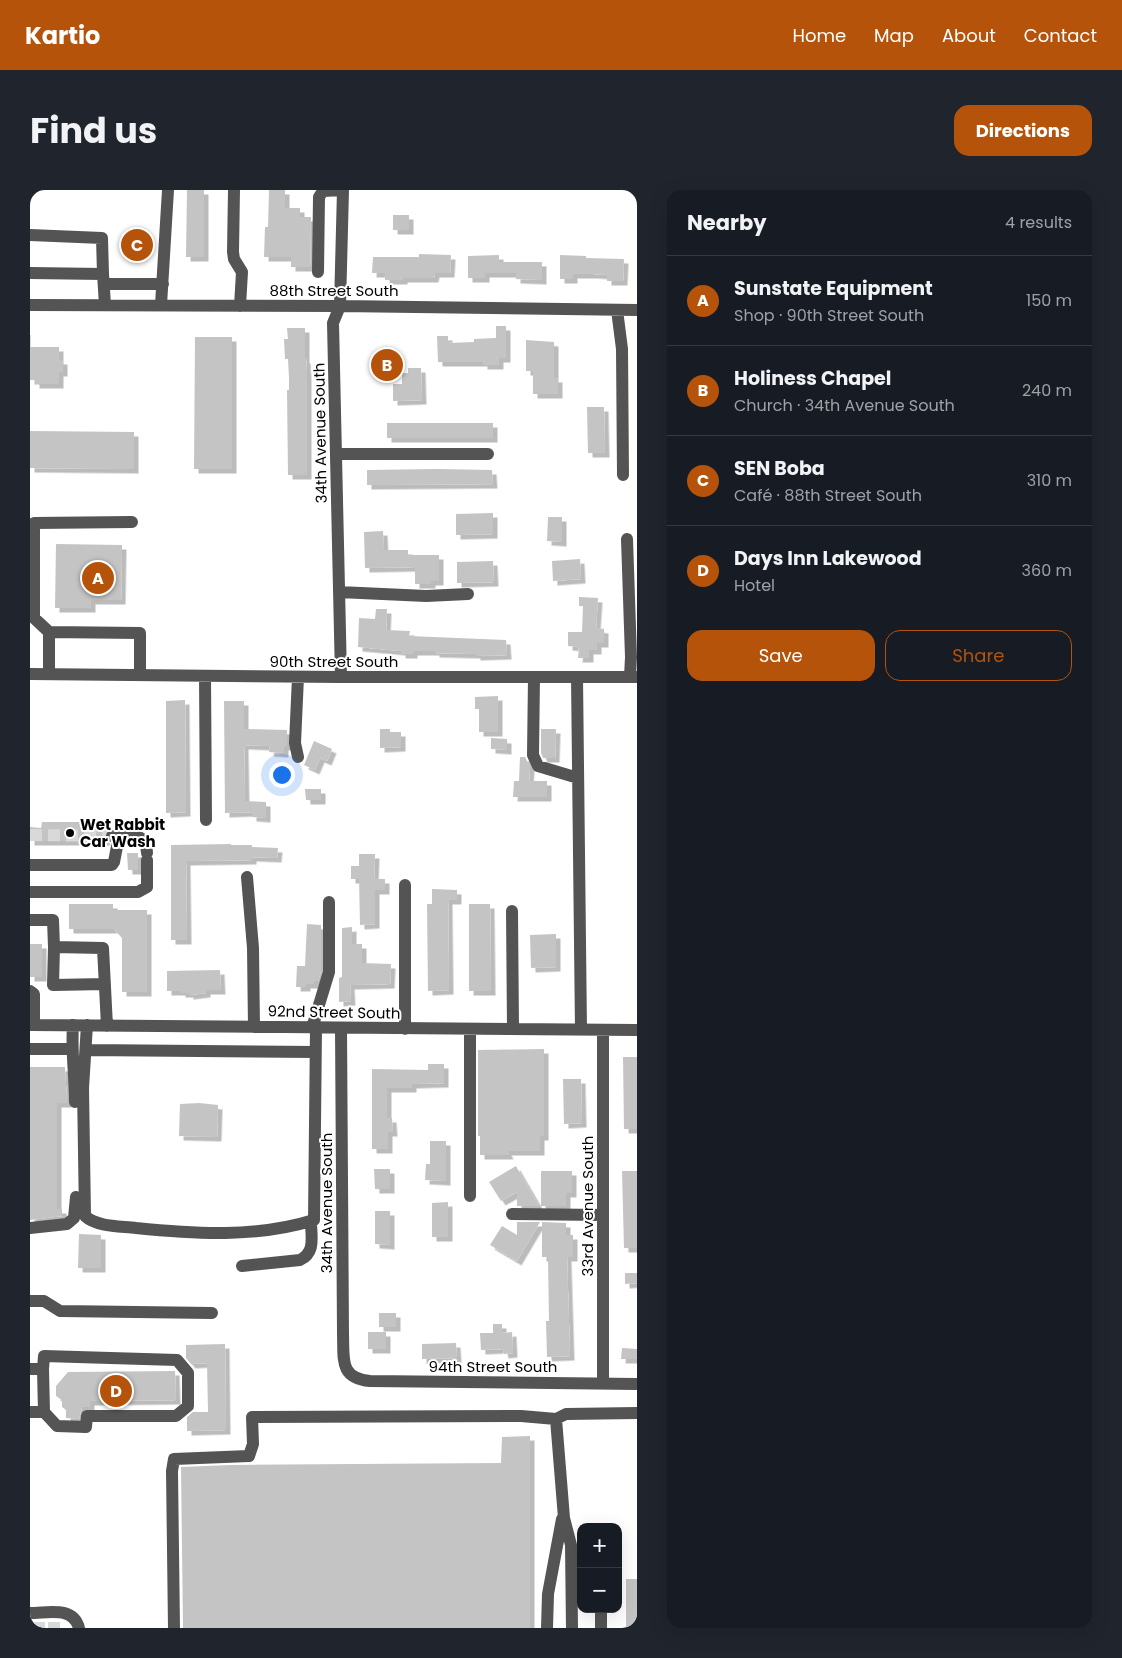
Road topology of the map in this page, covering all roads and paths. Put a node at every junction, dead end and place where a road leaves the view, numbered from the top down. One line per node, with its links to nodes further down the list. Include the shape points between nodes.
1 (168, 190): 8 (street)
2 (234, 190): 12 (street, via 233,252 242,272)
3 (343, 190): 5 (street, via 323,191 319,197); 13 (street, 34th Avenue South)
4 (30, 236): 7 (street, via 102,238)
5 (318, 272)
6 (30, 273): 7 (street)
7 (103, 279): 8 (street); 10 (street)
8 (163, 284): 11 (street)
9 (30, 305): 10 (street, 88th Street South)
10 (105, 305): 11 (street, 88th Street South)
11 (161, 305): 12 (street, 88th Street South)
12 (240, 306): 13 (street, 88th Street South)
13 (340, 306): 14 (street, 88th Street South); 16 (street, 34th Avenue South, via 333,323)
14 (617, 310): 15 (street, 88th Street South); 18 (street, via 622,349)
15 (637, 310)
16 (336, 454): 17 (street); 21 (street, 34th Avenue South)
17 (488, 454)
18 (623, 475)
19 (132, 522): 23 (street, via 34,523 34,618)
20 (627, 539): 32 (street)
21 (339, 592): 22 (street, via 426,596); 29 (street, 34th Avenue South)
22 (468, 594)
23 (50, 632): 25 (street); 26 (street, via 140,633)
24 (30, 674): 25 (street, 90th Street South)
25 (49, 674): 26 (street, 90th Street South)
26 (140, 675): 27 (street, 90th Street South)
27 (205, 676): 28 (street, 90th Street South); 35 (street)
28 (298, 677): 29 (street, 90th Street South); 33 (street, via 295,743)
29 (341, 677): 30 (street, 90th Street South)
30 (534, 677): 31 (street, 90th Street South); 34 (street, via 533,755 538,766)
31 (577, 677): 32 (street, 90th Street South); 34 (street)
32 (634, 677)
33 (298, 756)
34 (578, 778): 56 (street)
35 (206, 820)
36 (30, 865): 39 (street, via 112,865 115,836 139,836 147,843 147,888 138,892)
37 (247, 877): 50 (street, via 253,948)
38 (405, 885): 53 (street)
39 (30, 892)
40 (329, 902): 51 (street, via 329,972)
41 (512, 911): 55 (street)
42 (30, 920): 43 (street, via 53,920)
43 (54, 947): 44 (street, via 104,948); 44 (street, via 53,985)
44 (105, 984): 49 (street)
45 (30, 991): 46 (street, via 34,994)
46 (32, 1025): 47 (street, 92nd Street South)
47 (73, 1025): 48 (street, 92nd Street South); 60 (street)
48 (86, 1025): 49 (street, 92nd Street South); 61 (street)
49 (107, 1026): 50 (street, 92nd Street South)
50 (254, 1027): 51 (street, 92nd Street South)
51 (314, 1028): 52 (street, 92nd Street South); 62 (street)
52 (341, 1028): 53 (street, 92nd Street South); 73 (street, 34th Avenue South, via 343,1355 345,1368)
53 (405, 1029): 54 (street, 92nd Street South)
54 (470, 1029): 55 (street, 92nd Street South); 63 (street)
55 (513, 1029): 56 (street, 92nd Street South)
56 (582, 1030): 57 (street, 92nd Street South)
57 (603, 1030): 58 (street, 92nd Street South); 65 (street, 33rd Avenue South)
58 (637, 1030)
59 (30, 1049): 60 (street)
60 (72, 1049): 67 (street, via 75,1068 76,1211 67,1224)
61 (86, 1050): 62 (street); 66 (street, via 84,1216 91,1222 223,1234)
62 (315, 1052): 66 (street, via 314,1220)
63 (470, 1196)
64 (512, 1214): 65 (street)
65 (603, 1215): 74 (street, 33rd Avenue South)
66 (311, 1222): 68 (street, via 311,1246 306,1257)
67 (30, 1228)
68 (242, 1266)
69 (30, 1301): 70 (street, via 44,1301 60,1311)
70 (212, 1312)
71 (30, 1369): 72 (street)
72 (43, 1369): 77 (street); 77 (street, via 44,1356 177,1360 188,1373 188,1406 176,1416 87,1416 86,1427 57,1426)
73 (351, 1375): 74 (street, 94th Street South, via 370,1381)
74 (603, 1383): 75 (street, 94th Street South)
75 (637, 1384)
76 (30, 1412): 77 (street)
77 (44, 1412)
78 (637, 1413): 79 (street, via 566,1414)
79 (556, 1419): 80 (street); 84 (street, via 521,1416 252,1417 249,1456 174,1459)
80 (563, 1512): 85 (street, via 548,1594); 86 (street, via 571,1545)
81 (601, 1613): 87 (street)
82 (36, 1616): 83 (street, via 54,1617 67,1612 77,1620)
83 (79, 1628)
84 (174, 1628)
85 (547, 1628)
86 (572, 1628)
87 (601, 1628)

